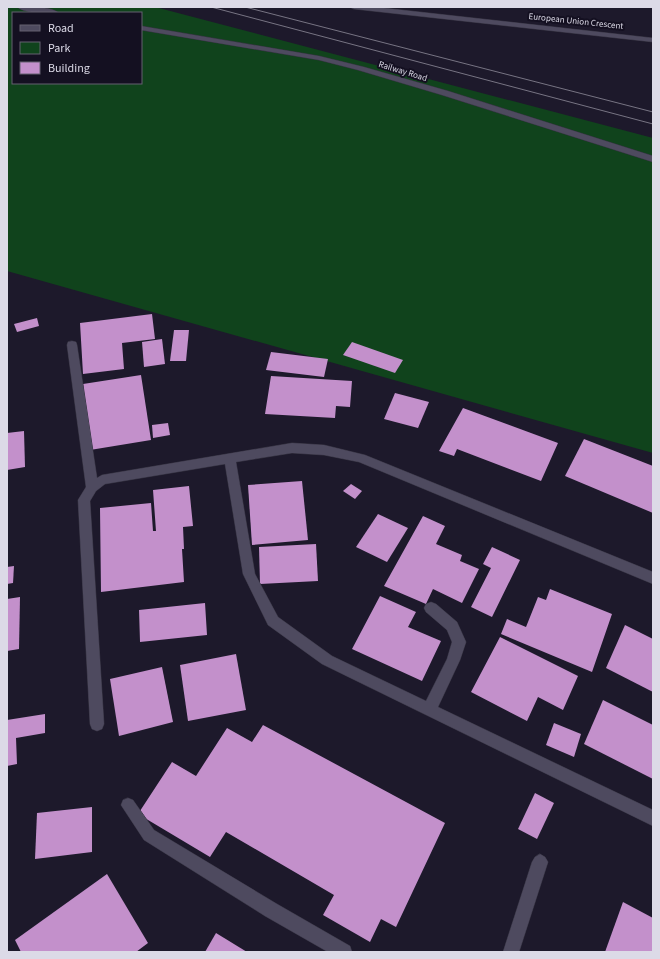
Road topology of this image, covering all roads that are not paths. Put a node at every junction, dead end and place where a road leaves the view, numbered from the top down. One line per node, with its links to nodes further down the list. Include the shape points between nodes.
1 (21, 7): 3 (street)
2 (354, 7): 5 (street, European Union Crescent)
3 (49, 12)
4 (142, 28): 6 (street, Railway Road, via 341,63)
5 (653, 40)
6 (653, 159)
7 (72, 345): 9 (street)
8 (230, 459): 9 (street, via 102,480); 10 (street, via 292,448 324,450 361,458); 12 (street, via 249,574 273,621 327,660)
9 (92, 488): 13 (street, via 84,500)
10 (653, 578)
11 (431, 608): 12 (street, via 452,626 459,642)
12 (429, 710): 15 (street)
13 (97, 724)
14 (128, 805): 17 (street, via 149,835)
15 (653, 818)
16 (540, 862): 18 (street)
17 (344, 952)
18 (511, 952)

